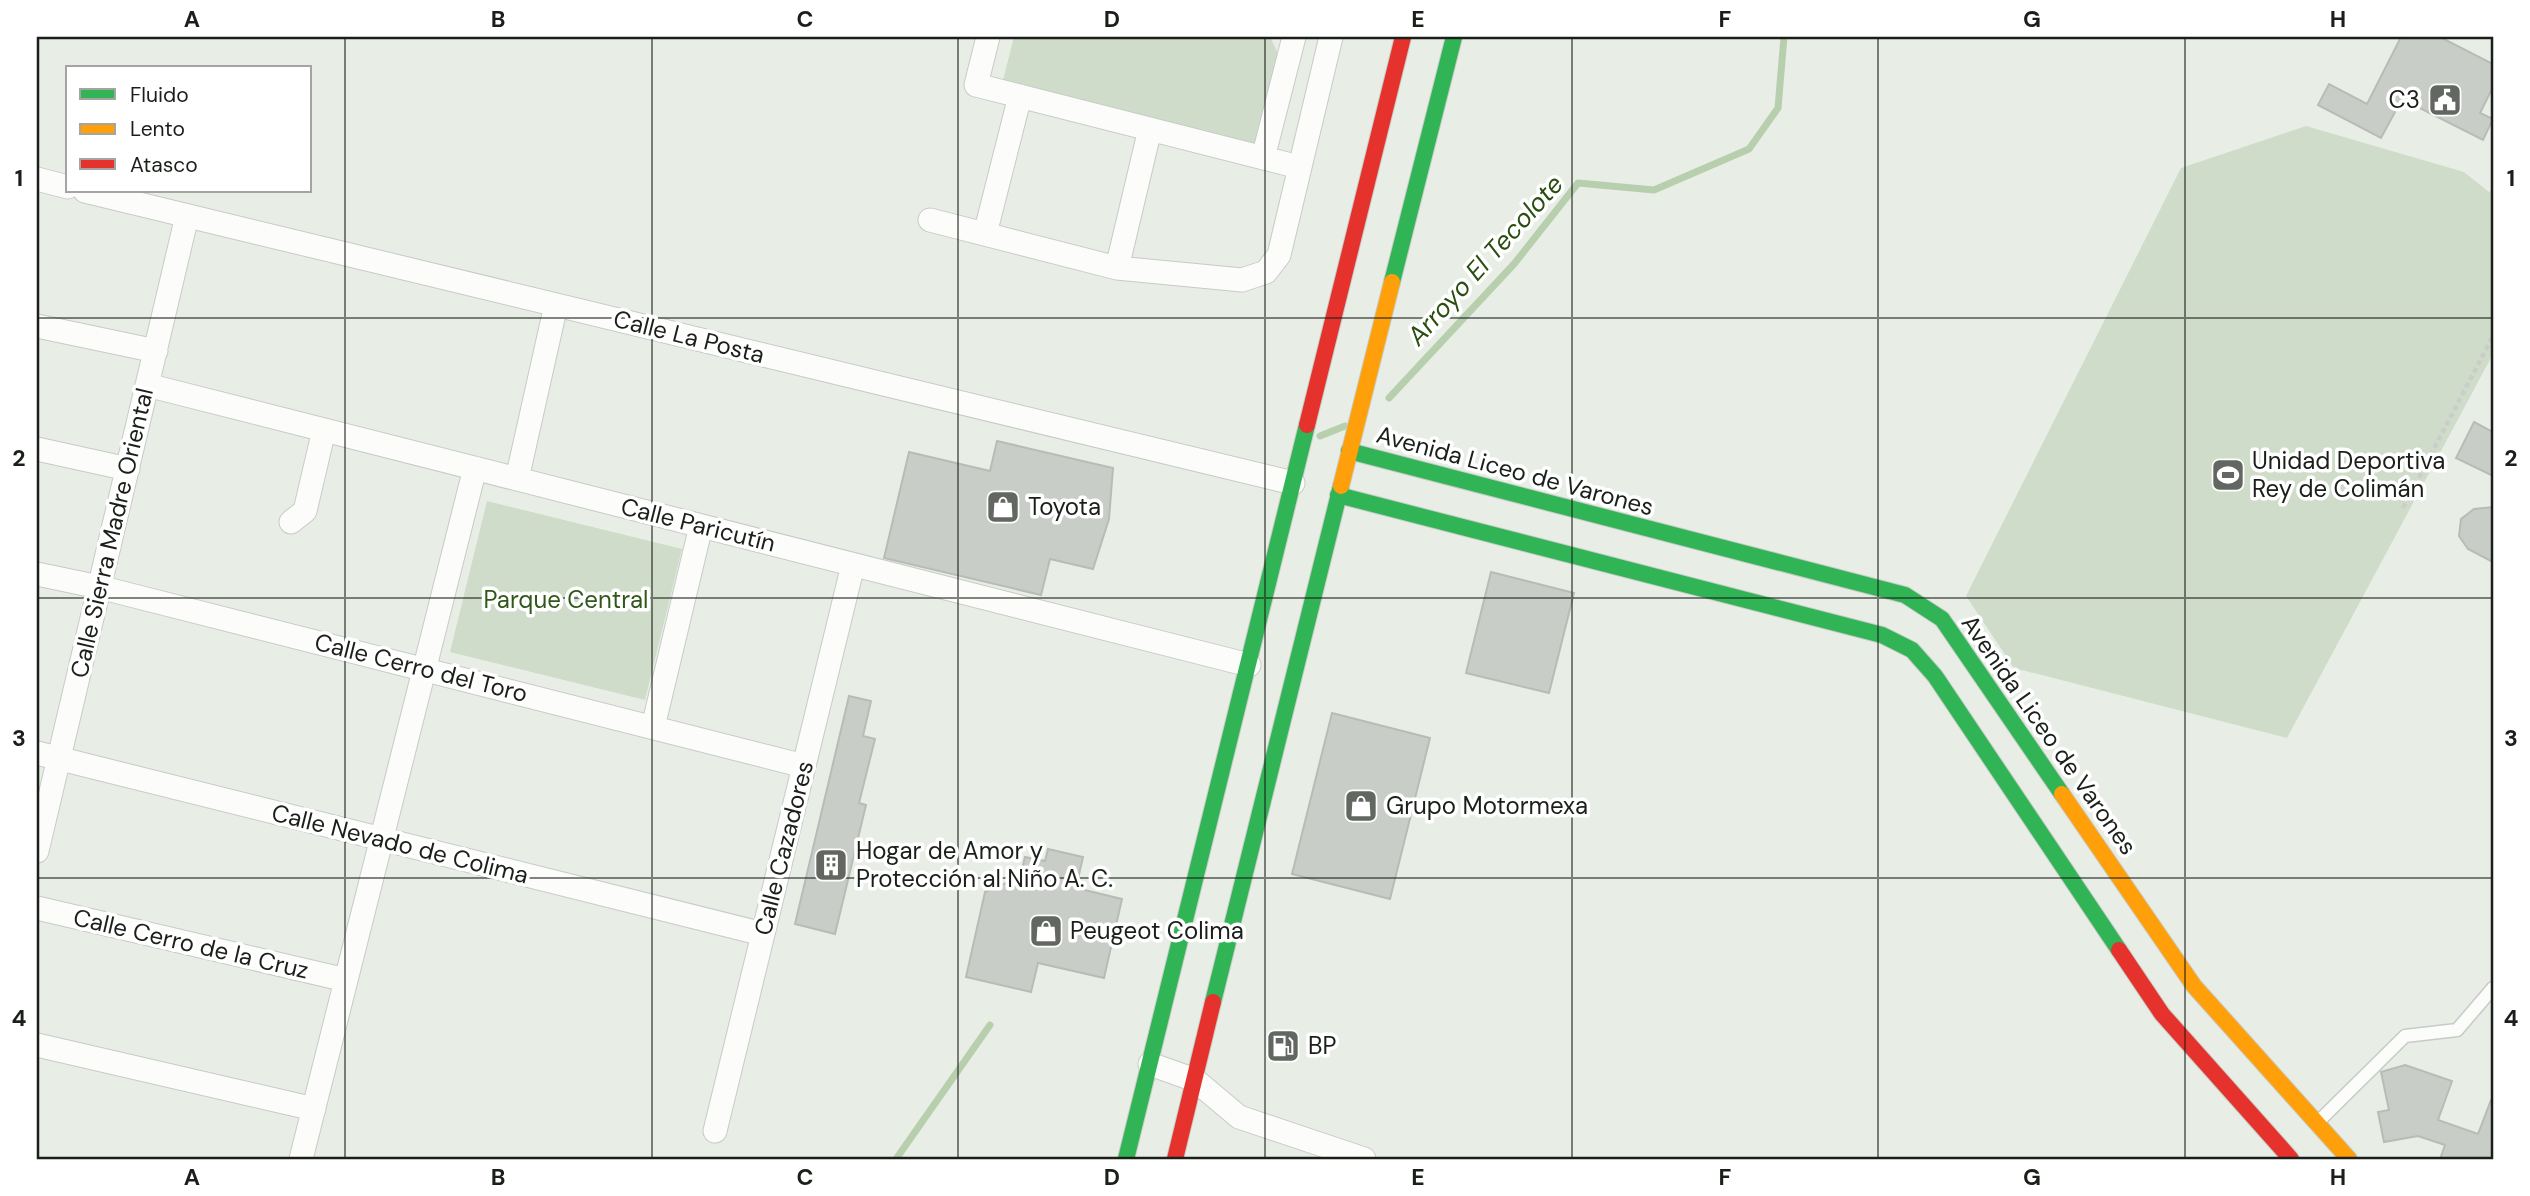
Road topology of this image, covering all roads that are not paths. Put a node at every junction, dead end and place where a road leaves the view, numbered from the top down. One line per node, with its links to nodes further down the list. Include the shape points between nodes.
1 (988, 37): 6 (street, via 976,85)
2 (1294, 37): 8 (street)
3 (1331, 37): 9 (street)
4 (1403, 37): 27 (street, via 1333,347)
5 (1454, 37): 23 (street, via 1367,356)
6 (1020, 96): 7 (street); 15 (street)
7 (1150, 129): 8 (street); 16 (street)
8 (1263, 158): 9 (street)
9 (1300, 167): 16 (street, via 1279,256 1266,272 1242,280)
10 (37, 179): 11 (street)
11 (66, 186)
12 (89, 192): 13 (street, Calle La Posta)
13 (187, 216): 17 (street, Calle La Posta); 19 (street, Calle Sierra Madre Oriental)
14 (930, 220): 15 (street)
15 (985, 234): 16 (street)
16 (1117, 268)
17 (556, 305): 26 (street); 27 (street, Calle La Posta)
18 (37, 326): 19 (street)
19 (156, 351): 20 (street, Calle Sierra Madre Oriental)
20 (148, 385): 21 (street, Calle Paricutín); 24 (street, Calle Sierra Madre Oriental)
21 (324, 430): 25 (street, Calle Paricutín); 29 (street, via 305,511)
22 (37, 449): 24 (street)
23 (1349, 451): 28 (street); 35 (street, Avenida Liceo de Varones, via 1905,595 1942,619)
24 (128, 468): 33 (street, Calle Sierra Madre Oriental)
25 (475, 468): 26 (street, Calle Paricutín); 36 (street)
26 (517, 479): 30 (street, Calle Paricutín)
27 (1293, 483): 34 (street)
28 (1338, 495): 35 (street, Avenida Liceo de Varones, via 1882,635); 48 (street)
29 (291, 522)
30 (701, 526): 31 (street, Calle Paricutín); 37 (street)
31 (853, 565): 34 (street, Calle Paricutín); 39 (street, Calle Cazadores)
32 (37, 574): 33 (street, Calle Cerro del Toro)
33 (99, 587): 36 (street, Calle Cerro del Toro); 38 (street, Calle Sierra Madre Oriental)
34 (1248, 665): 47 (street)
35 (1951, 665): 50 (street, Avenida Liceo de Varones, via 2194,986); 56 (street, Avenida Liceo de Varones, via 2162,1014)
36 (424, 669): 37 (street, Calle Cerro del Toro); 40 (street)
37 (653, 727): 39 (street, Calle Cerro del Toro)
38 (48, 756): 40 (street, Calle Nevado de Colima); 41 (street, Calle Sierra Madre Oriental)
39 (804, 765): 43 (street, Calle Cazadores)
40 (382, 839): 43 (street, Calle Nevado de Colima); 44 (street)
41 (37, 851)
42 (37, 908): 44 (street, Calle Cerro de la Cruz)
43 (763, 934): 51 (street, Calle Cazadores)
44 (346, 980): 49 (street)
45 (2493, 988): 50 (lane, via 2457,1030 2405,1035)
46 (37, 1045): 49 (street)
47 (1150, 1064): 48 (street); 53 (street)
48 (1195, 1080): 54 (street); 55 (street, via 1240,1117)
49 (314, 1109): 52 (street)
50 (2316, 1125): 57 (street, Avenida Liceo de Varones)
51 (715, 1131)
52 (301, 1159)
53 (1126, 1159)
54 (1175, 1159)
55 (1364, 1159)
56 (2291, 1159)
57 (2349, 1159)

